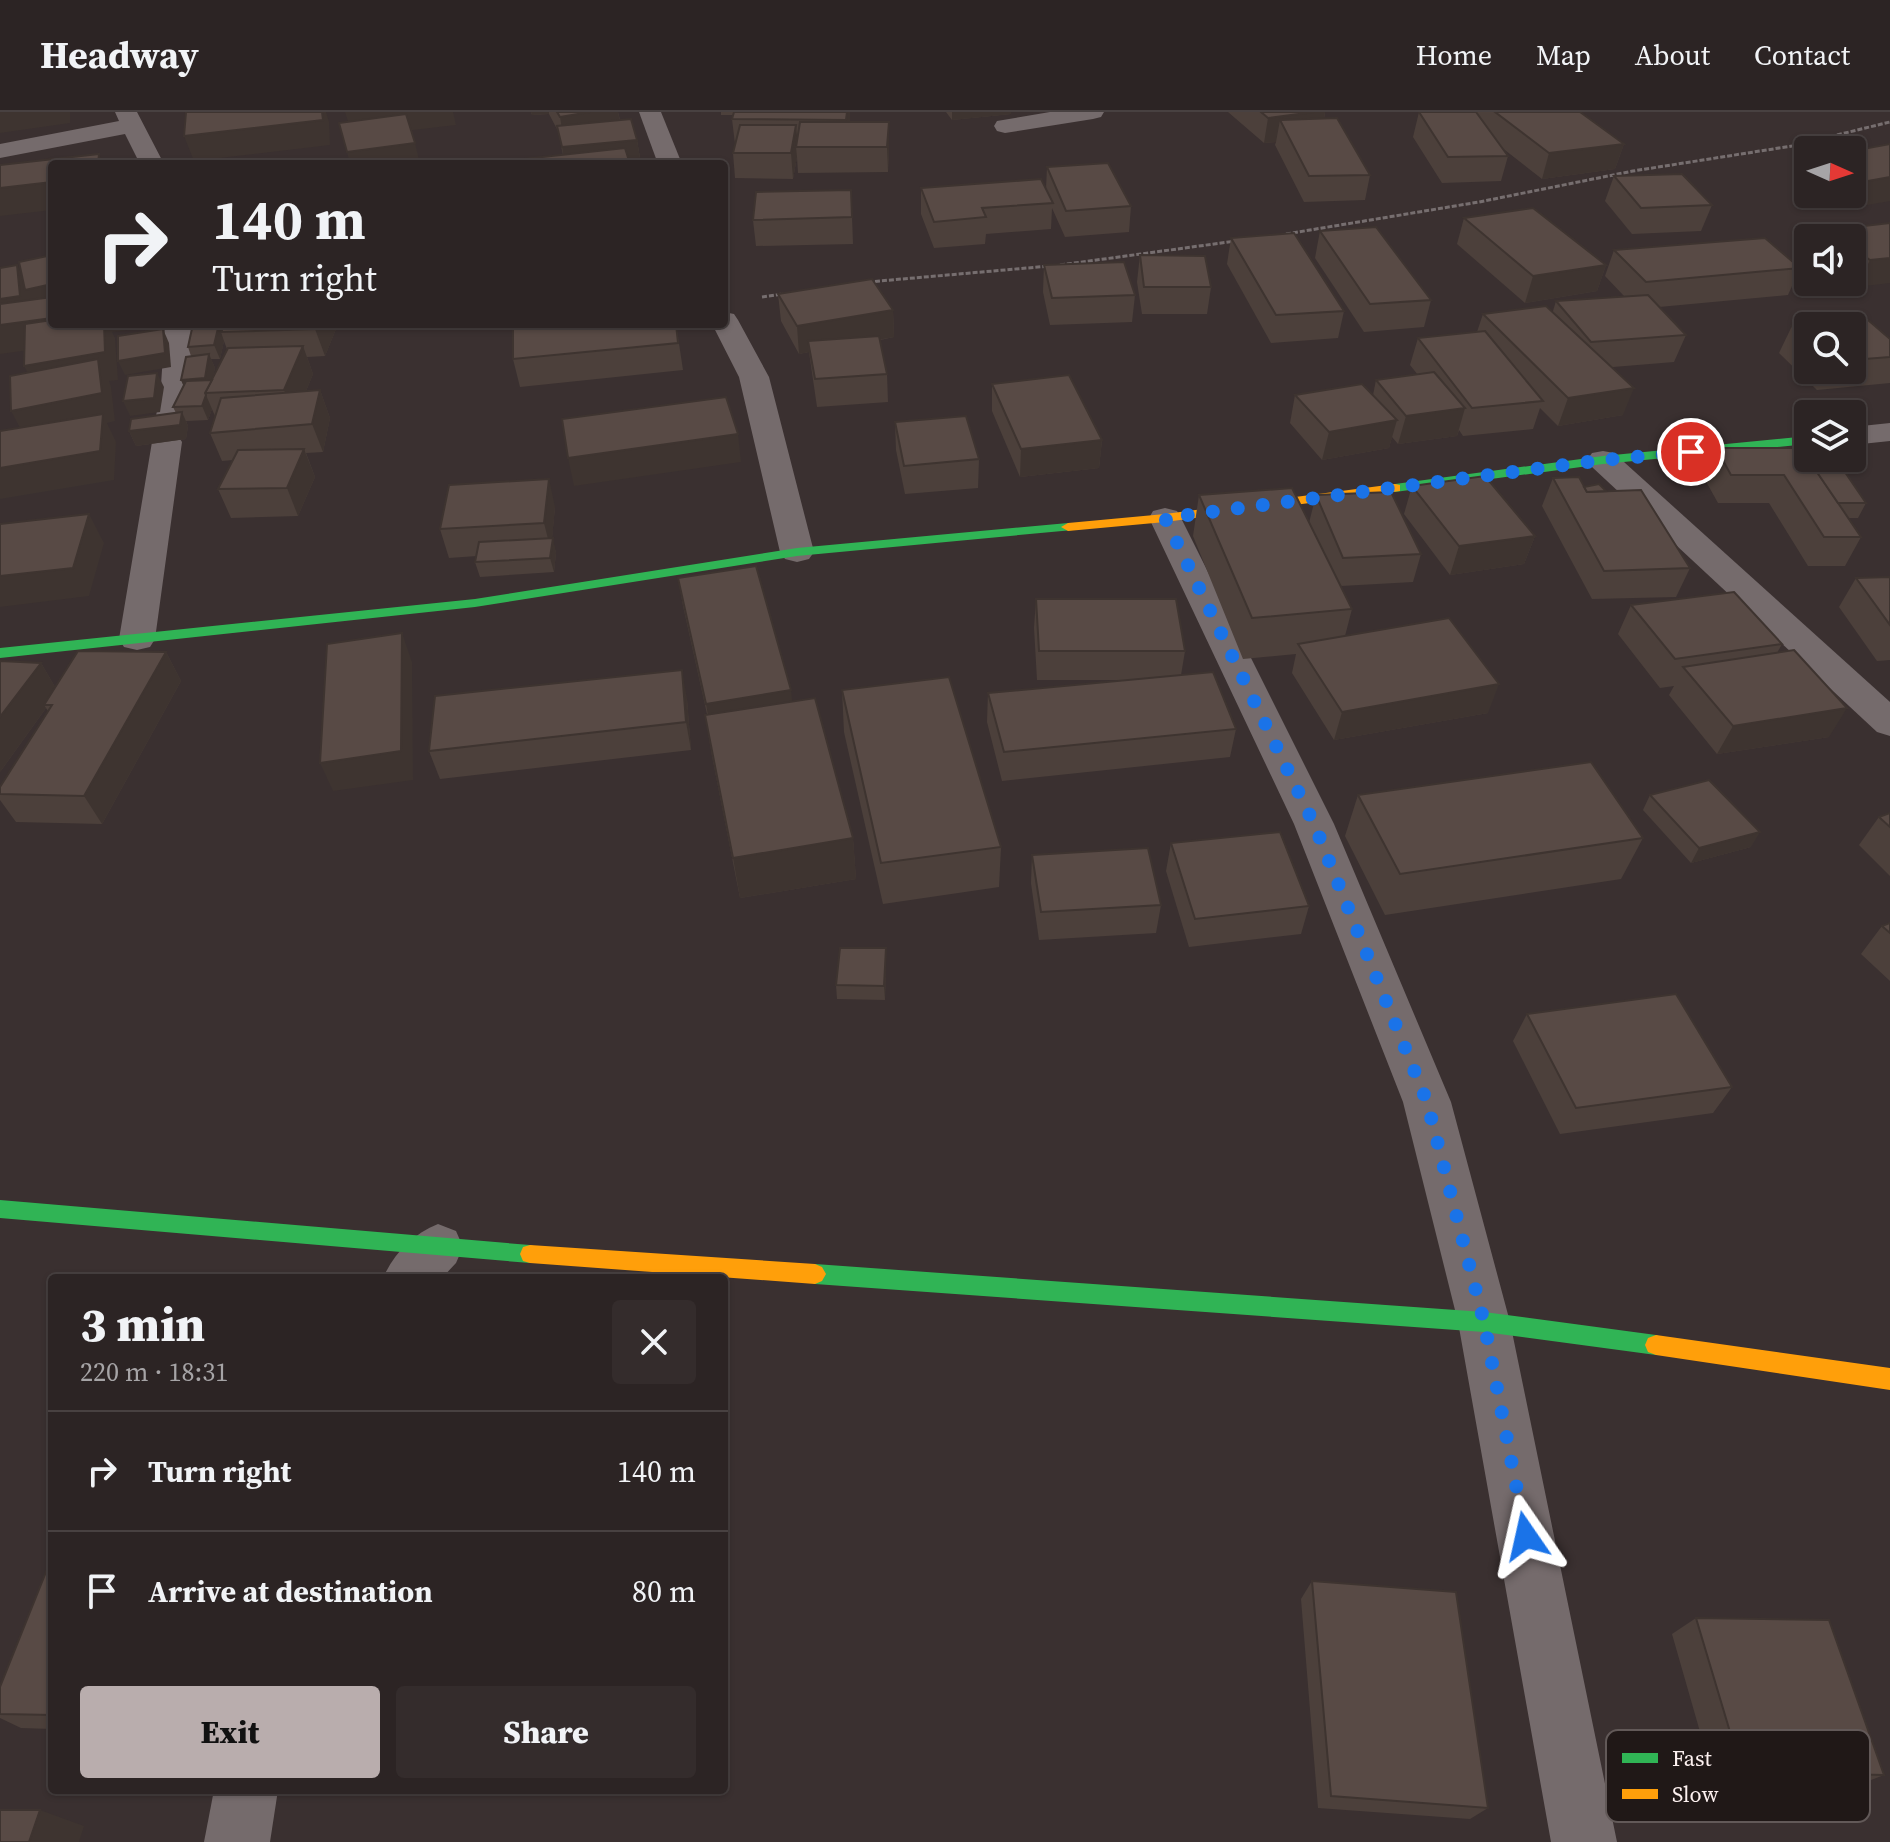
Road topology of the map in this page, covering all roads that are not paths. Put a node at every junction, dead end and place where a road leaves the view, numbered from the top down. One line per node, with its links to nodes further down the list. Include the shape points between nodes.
1 (650, 112): 7 (street)
2 (1093, 112): 4 (street)
3 (129, 119): 5 (street); 6 (street)
4 (1005, 126)
5 (0, 151)
6 (150, 160)
7 (668, 160)
8 (179, 328): 16 (street, via 176,385)
9 (728, 328): 15 (street, via 754,377)
10 (1890, 432): 11 (street)
11 (1866, 435)
12 (1794, 441): 13 (street)
13 (1603, 460): 14 (street); 18 (street)
14 (1165, 518): 15 (street); 23 (street, via 1314,824 1421,1087)
15 (797, 552): 16 (street, via 475,603)
16 (137, 639): 17 (street)
17 (0, 653)
18 (1890, 723)
19 (0, 1209): 20 (street)
20 (424, 1262): 21 (street)
21 (636, 1274)
22 (728, 1279): 23 (street)
23 (1484, 1322): 24 (street); 27 (street)
24 (1890, 1379)
25 (245, 1794): 26 (street)
26 (237, 1842)
27 (1584, 1842)

